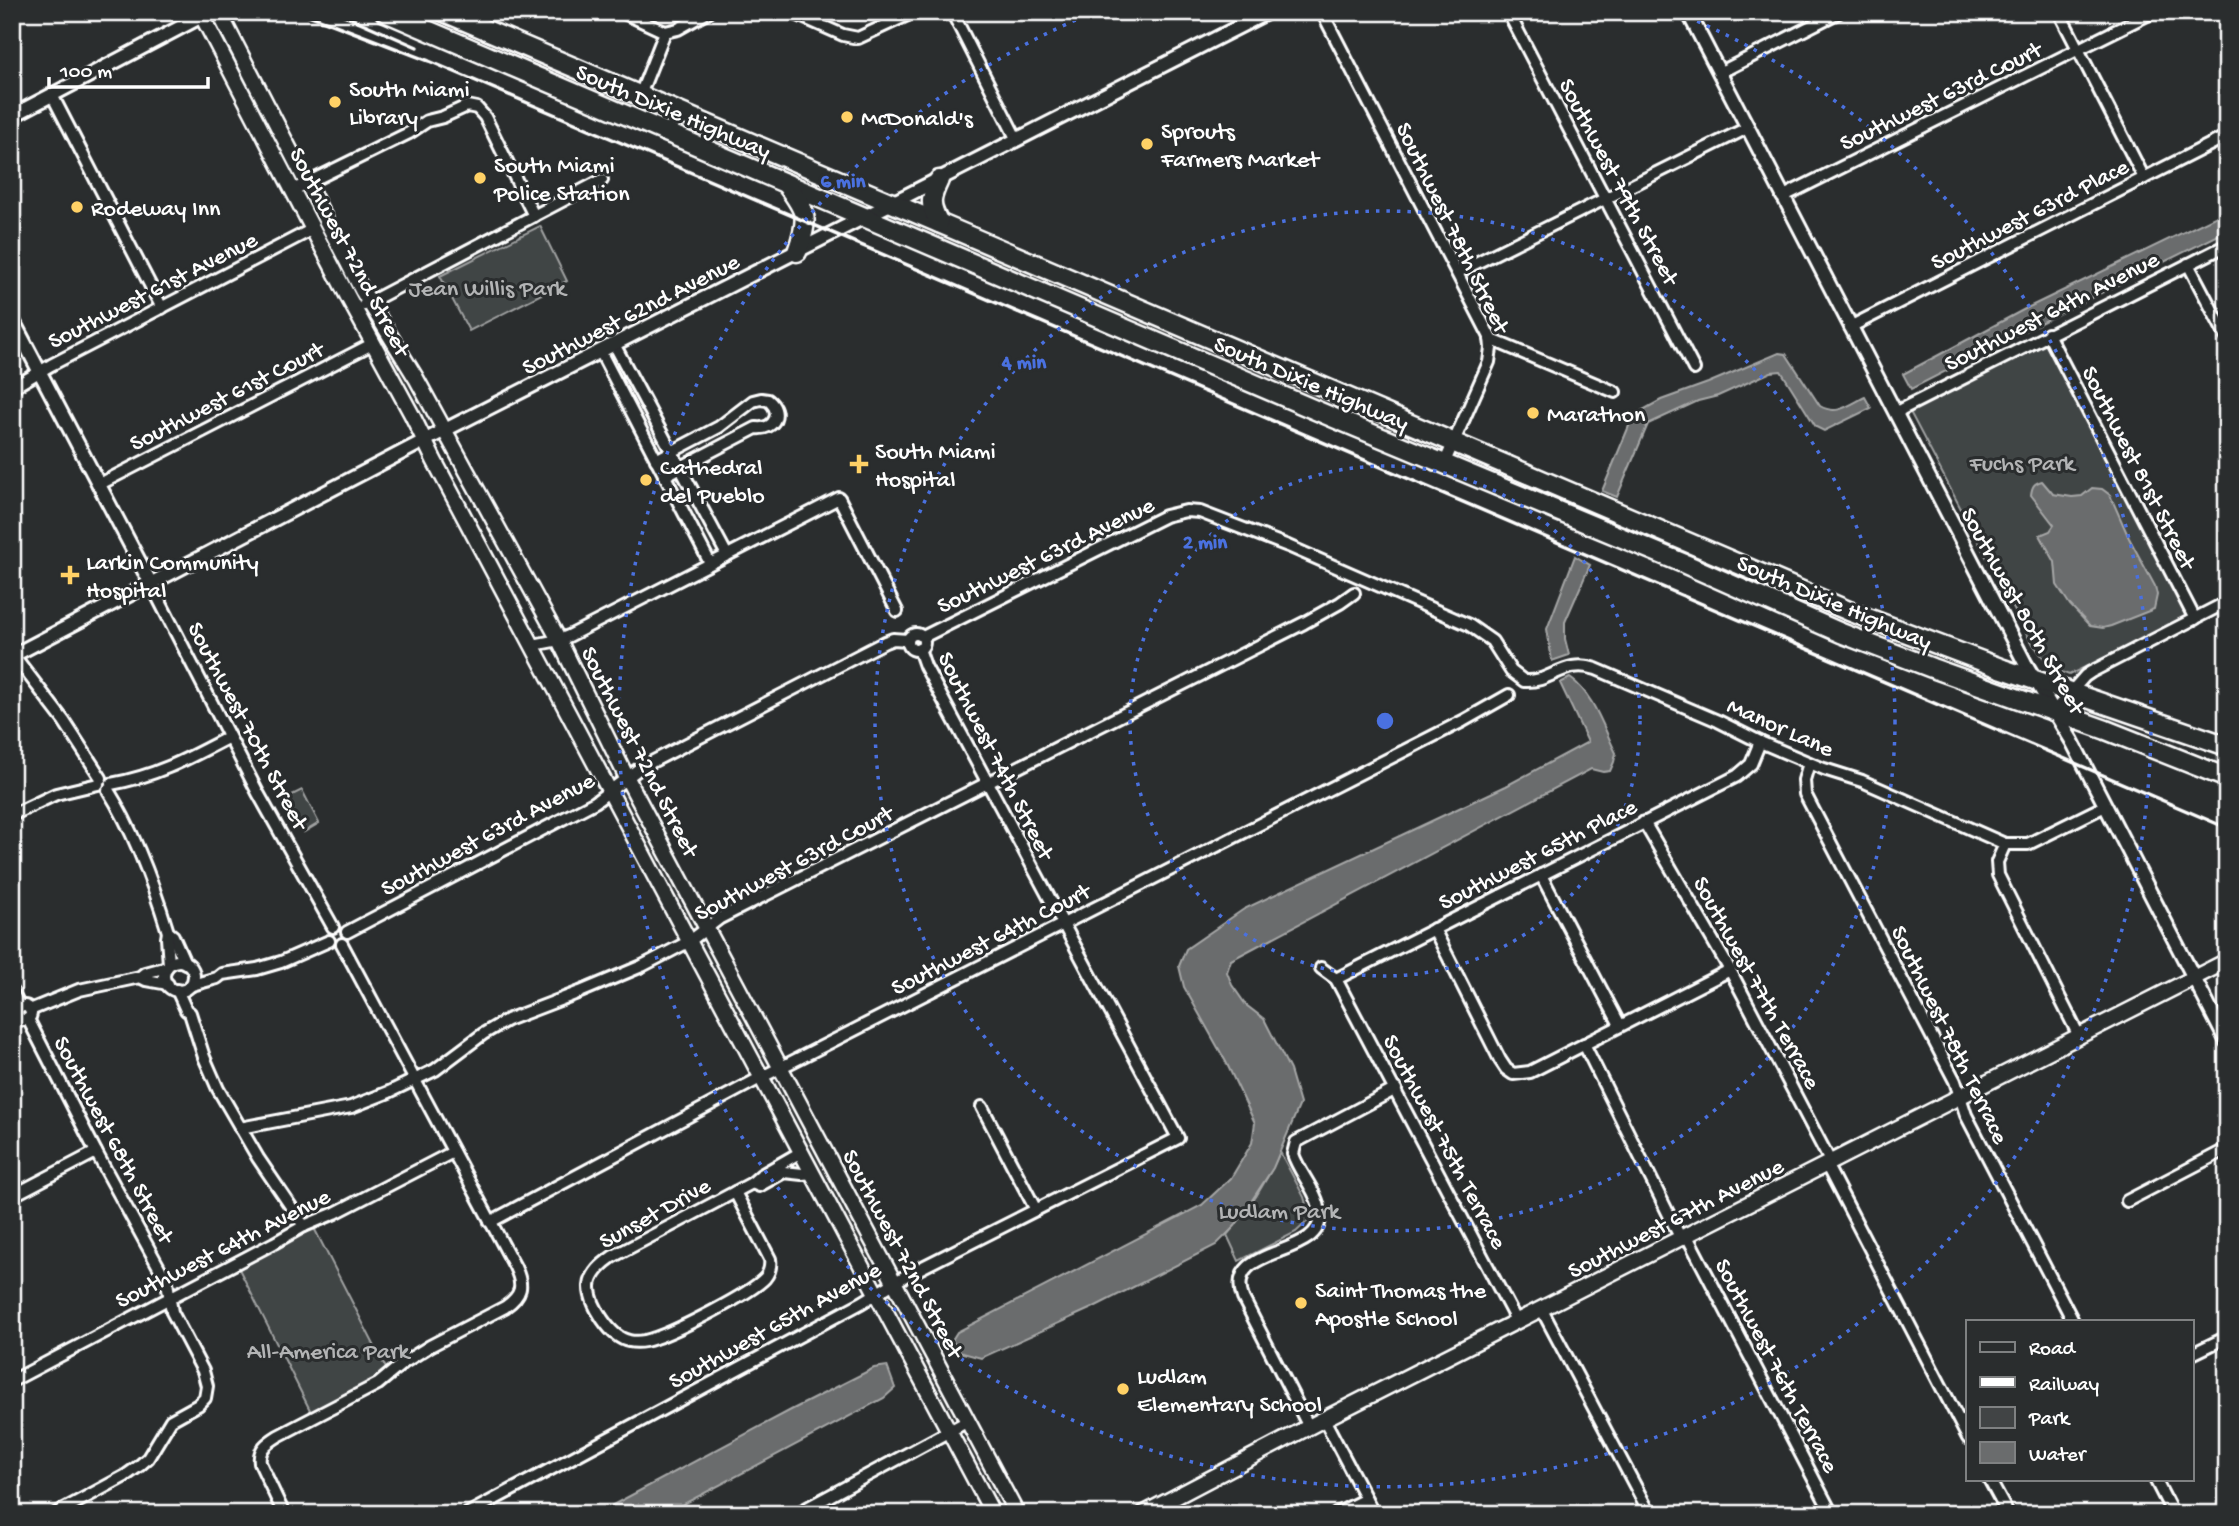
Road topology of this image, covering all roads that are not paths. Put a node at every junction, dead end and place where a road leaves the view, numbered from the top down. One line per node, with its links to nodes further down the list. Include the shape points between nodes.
1 (219, 12): 19 (main road, Southwest 72nd Street)
2 (385, 12): 17 (highway, South Dixie Highway)
3 (444, 12): 23 (highway, South Dixie Highway)
4 (622, 12): 18 (street)
5 (708, 12): 18 (street)
6 (791, 12): 7 (street, via 858,38)
7 (914, 12)
8 (952, 12): 29 (street)
9 (1268, 12): 29 (street, Southwest 62nd Avenue)
10 (1322, 12): 45 (street, Southwest 78th Street)
11 (1508, 12): 36 (street, Southwest 79th Street)
12 (1688, 12): 21 (street, Southwest 80th Street)
13 (1839, 12): 21 (street)
14 (2059, 12): 20 (street)
15 (2153, 12): 20 (street, Southwest 63rd Court)
16 (201, 14): 19 (main road, via 217,19); 22 (street); 34 (main road, Southwest 72nd Street)
17 (401, 16): 24 (highway, South Dixie Highway)
18 (665, 32): 23 (street)
19 (230, 35): 34 (main road, Southwest 72nd Street)
20 (2079, 50): 30 (street); 35 (street, Southwest 63rd Court)
21 (1719, 73): 27 (street, Southwest 80th Street)
22 (52, 95): 25 (street); 47 (street)
23 (640, 95): 24 (highway); 26 (highway); 37 (highway, South Dixie Highway)
24 (598, 104): 26 (highway, South Dixie Highway)
25 (12, 116)
26 (654, 128): 33 (highway, South Dixie Highway)
27 (1747, 128): 35 (street, Southwest 80th Street); 36 (street)
28 (2227, 136): 30 (street, Southwest 63rd Place)
29 (1017, 140): 32 (street, Southwest 62nd Avenue)
30 (2144, 178): 50 (street, Southwest 63rd Place)
31 (602, 180): 38 (street)
32 (939, 180): 37 (street, Southwest 62nd Avenue); 40 (highway, via 931,201)
33 (786, 184): 39 (highway, South Dixie Highway); 43 (highway, via 804,210 806,228)
34 (300, 187): 38 (street, via 427,121 467,106 485,117); 41 (main road, Southwest 72nd Street); 46 (main road, Southwest 72nd Street)
35 (1782, 197): 50 (street, Southwest 80th Street)
36 (1605, 199): 45 (street); 57 (street, Southwest 79th Street)
37 (892, 203): 39 (street, Southwest 62nd Avenue); 40 (highway, South Dixie Highway)
38 (534, 216): 46 (street)
39 (866, 218): 43 (street, Southwest 62nd Avenue); 69 (highway, South Dixie Highway)
40 (939, 223): 66 (highway, South Dixie Highway)
41 (313, 229): 47 (street, Southwest 61st Avenue); 48 (main road, Southwest 72nd Street)
42 (2227, 244): 44 (street, Southwest 64th Avenue)
43 (797, 252): 55 (street, Southwest 62nd Avenue)
44 (2188, 264): 51 (street, Southwest 64th Avenue); 52 (street)
45 (1458, 272): 53 (street, Southwest 78th Street)
46 (370, 302): 48 (street); 64 (main road, Southwest 72nd Street)
47 (162, 308): 58 (street, Southwest 61st Avenue)
48 (355, 309): 54 (main road, Southwest 72nd Street)
49 (12, 319): 58 (street, Southwest 70th Street)
50 (1850, 327): 62 (street, Southwest 80th Street)
51 (2048, 334): 62 (street, Southwest 64th Avenue); 81 (street, Southwest 81st Street)
52 (2227, 338)
53 (1490, 339): 60 (street); 66 (street, Southwest 78th Street, via 1489,362)
54 (374, 342): 65 (main road, Southwest 72nd Street); 72 (street, Southwest 61st Court)
55 (614, 344): 56 (street, Southwest 62nd Avenue); 67 (street)
56 (600, 351): 64 (street, Southwest 62nd Avenue); 68 (street)
57 (1694, 369)
58 (40, 372): 59 (street, Southwest 61st Avenue); 72 (street, Southwest 70th Street)
59 (12, 388)
60 (1615, 392)
61 (748, 407): 63 (street, via 747,418); 63 (street, via 761,399 775,408 772,424); 67 (street)
62 (1896, 415): 89 (street, Southwest 80th Street)
63 (756, 428): 70 (street)
64 (445, 430): 65 (street, Southwest 62nd Avenue); 83 (main road, Southwest 72nd Street)
65 (424, 441): 77 (street, Southwest 62nd Avenue); 85 (main road, Southwest 72nd Street)
66 (1453, 442): 69 (street, Southwest 78th Street); 76 (highway, South Dixie Highway)
67 (671, 453): 68 (street); 70 (street)
68 (656, 460): 71 (street)
69 (1444, 464): 75 (highway, South Dixie Highway)
70 (680, 468): 71 (street); 73 (street)
71 (664, 476): 74 (street)
72 (98, 485): 77 (street, Southwest 70th Street)
73 (727, 555): 74 (street); 80 (street, via 839,498)
74 (710, 563): 83 (street)
75 (1685, 564): 76 (highway, via 1701,563 1744,581); 92 (highway, South Dixie Highway, via 1872,645)
76 (1762, 573): 89 (highway, South Dixie Highway, via 1882,624)
77 (151, 584): 87 (street, Southwest 62nd Avenue); 93 (street, Southwest 70th Street)
78 (1353, 593): 100 (street, Southwest 63rd Court, via 1304,623)
79 (2227, 603): 81 (street)
80 (897, 611)
81 (2195, 619): 90 (street, via 2091,672)
82 (923, 637): 84 (street, Southwest 63rd Avenue, via 915,634); 86 (street, Southwest 63rd Avenue); 88 (street, Southwest 63rd Avenue, via 1160,519 1186,511 1212,515 1469,625 1492,641 1520,679 1535,680)
83 (559, 640): 85 (street); 97 (main road, Southwest 72nd Street)
84 (908, 640): 86 (street, via 909,646); 97 (street, Southwest 63rd Avenue, via 880,644)
85 (533, 645): 101 (main road, Southwest 72nd Street)
86 (919, 649): 100 (street, Southwest 74th Street)
87 (13, 654): 99 (street)
88 (1575, 666): 94 (street, Manor Lane, via 1597,668)
89 (2034, 680): 90 (highway, South Dixie Highway); 92 (street, Southwest 80th Street)
90 (2072, 692): 92 (street); 95 (highway, South Dixie Highway)
91 (1509, 695): 107 (street, Southwest 64th Court)
92 (2054, 712): 98 (highway, South Dixie Highway); 102 (street, Southwest 80th Street)
93 (229, 737): 99 (street, via 165,770); 108 (street, Southwest 70th Street)
94 (1760, 743): 96 (street, Manor Lane); 104 (street, Southwest 65th Place, via 1742,773)
95 (2227, 747)
96 (1809, 763): 105 (street, Manor Lane); 138 (street, Southwest 78th Terrace, via 1805,794)
97 (627, 778): 101 (street, Southwest 63rd Avenue); 109 (main road, Southwest 72nd Street)
98 (2227, 778)
99 (104, 784): 103 (street, via 61,792); 111 (street, via 145,867)
100 (987, 785): 107 (street, Southwest 74th Street); 109 (street, Southwest 63rd Court)
101 (610, 791): 112 (street, Southwest 63rd Avenue); 114 (main road, Southwest 72nd Street)
102 (2105, 806): 105 (street, via 2028,844); 123 (street, Southwest 80th Street)
103 (12, 815)
104 (1644, 822): 106 (street, Southwest 65th Place); 120 (street, Southwest 77th Terrace)
105 (2005, 844): 131 (street, via 1997,862 1998,875)
106 (1541, 875): 110 (street, Southwest 65th Place); 130 (street)
107 (1062, 925): 134 (street, Southwest 64th Court); 141 (street, Southwest 74th Street)
108 (333, 926): 112 (street, via 342,926); 113 (street)
109 (706, 929): 114 (street, Southwest 63rd Court); 134 (main road, Southwest 72nd Street)
110 (1434, 929): 124 (street, Southwest 65th Place); 133 (street, via 1506,1069 1513,1074 1530,1072)
111 (168, 932): 117 (street); 118 (street)
112 (347, 932): 115 (street)
113 (329, 941): 115 (street); 121 (street, via 281,962)
114 (690, 942): 135 (main road, Southwest 72nd Street); 136 (street, Southwest 63rd Court, via 624,974 507,1020)
115 (342, 944): 136 (street)
116 (2227, 961): 123 (main road, Southwest 67th Avenue)
117 (168, 965): 118 (street, via 176,961); 122 (street); 126 (street, via 164,974)
118 (188, 965): 121 (street); 125 (street, via 193,975)
119 (1321, 968): 124 (street)
120 (1730, 970): 130 (street); 146 (street, Southwest 77th Terrace)
121 (222, 974): 125 (street)
122 (140, 977): 126 (street); 129 (street, via 79,990)
123 (2194, 978): 131 (main road, Southwest 67th Avenue); 132 (street, Southwest 80th Street)
124 (1336, 979): 137 (street, Southwest 75th Terrace)
125 (191, 986): 126 (street); 128 (street)
126 (173, 987): 128 (street)
127 (12, 992): 129 (street, Southwest 68th Street)
128 (190, 1013): 140 (street, via 212,1076)
129 (21, 1014): 143 (street, Southwest 68th Street)
130 (1620, 1026): 133 (street)
131 (2079, 1036): 138 (main road, Southwest 67th Avenue)
132 (2227, 1042)
133 (1584, 1044): 155 (street, Southwest 76th Terrace)
134 (780, 1068): 135 (street, Southwest 64th Court); 156 (main road, Southwest 72nd Street)
135 (762, 1077): 145 (main road, Southwest 72nd Street); 153 (street, Southwest 64th Court)
136 (414, 1080): 140 (street, Southwest 63rd Court, via 351,1107); 144 (street)
137 (1396, 1089): 161 (street, Southwest 75th Terrace); 167 (street, via 1294,1144 1294,1157 1318,1205 1318,1224 1306,1239 1256,1262 1241,1275 1243,1298)
138 (1960, 1097): 146 (main road, Southwest 67th Avenue); 160 (street, Southwest 78th Terrace)
139 (982, 1107): 152 (street)
140 (240, 1128): 154 (street)
141 (1178, 1138): 152 (street, Southwest 65th Avenue)
142 (2227, 1149): 151 (street)
143 (96, 1152): 150 (street); 158 (street, Southwest 68th Street, via 167,1282)
144 (453, 1152): 153 (street); 154 (street, Southwest 64th Avenue)
145 (801, 1152): 147 (main road, Southwest 72nd Street); 148 (street)
146 (1829, 1164): 155 (main road, Southwest 67th Avenue); 169 (street, Southwest 77th Terrace)
147 (813, 1173): 148 (street, via 788,1172 759,1186); 157 (main road, Southwest 72nd Street)
148 (752, 1183): 149 (street, Sunset Drive)
149 (735, 1192): 149 (street, Sunset Drive, via 770,1259 765,1278 664,1334 637,1342 620,1338 602,1317 590,1291 600,1265)
150 (12, 1196)
151 (2127, 1201)
152 (1035, 1210): 156 (street, Southwest 65th Avenue)
153 (490, 1222): 174 (street, via 518,1274 521,1290 516,1298 423,1350 378,1384 266,1445 260,1454 262,1469)
154 (304, 1226): 158 (street, Southwest 64th Avenue)
155 (1684, 1238): 159 (main road, Southwest 67th Avenue); 183 (street, Southwest 76th Terrace)
156 (895, 1283): 157 (street, Southwest 65th Avenue); 166 (main road, Southwest 72nd Street)
157 (876, 1294): 168 (main road, Southwest 72nd Street); 175 (street, Southwest 65th Avenue)
158 (170, 1298): 164 (street, Southwest 64th Avenue); 173 (street, Southwest 68th Street, via 172,1312 205,1374 206,1395 171,1420 149,1458 135,1470)
159 (1542, 1310): 161 (main road, Southwest 67th Avenue); 182 (street)
160 (2072, 1320)
161 (1517, 1322): 165 (main road, Southwest 67th Avenue)
162 (2227, 1336): 163 (street)
163 (2194, 1353)
164 (12, 1381)
165 (1324, 1419): 167 (main road, Southwest 67th Avenue); 172 (street)
166 (968, 1421): 168 (street); 178 (main road, Southwest 72nd Street)
167 (1309, 1427): 179 (main road, Southwest 67th Avenue)
168 (950, 1430): 176 (street); 177 (main road, Southwest 72nd Street)
169 (1966, 1434)
170 (1990, 1480): 184 (street)
171 (2156, 1480): 185 (street)
172 (1366, 1499): 180 (street); 181 (street)
173 (55, 1514)
174 (284, 1514)
175 (467, 1514)
176 (796, 1514)
177 (993, 1514)
178 (1017, 1514)
179 (1143, 1514)
180 (1336, 1514)
181 (1374, 1514)
182 (1650, 1514)
183 (1832, 1514)
184 (2008, 1514)
185 (2173, 1514)

